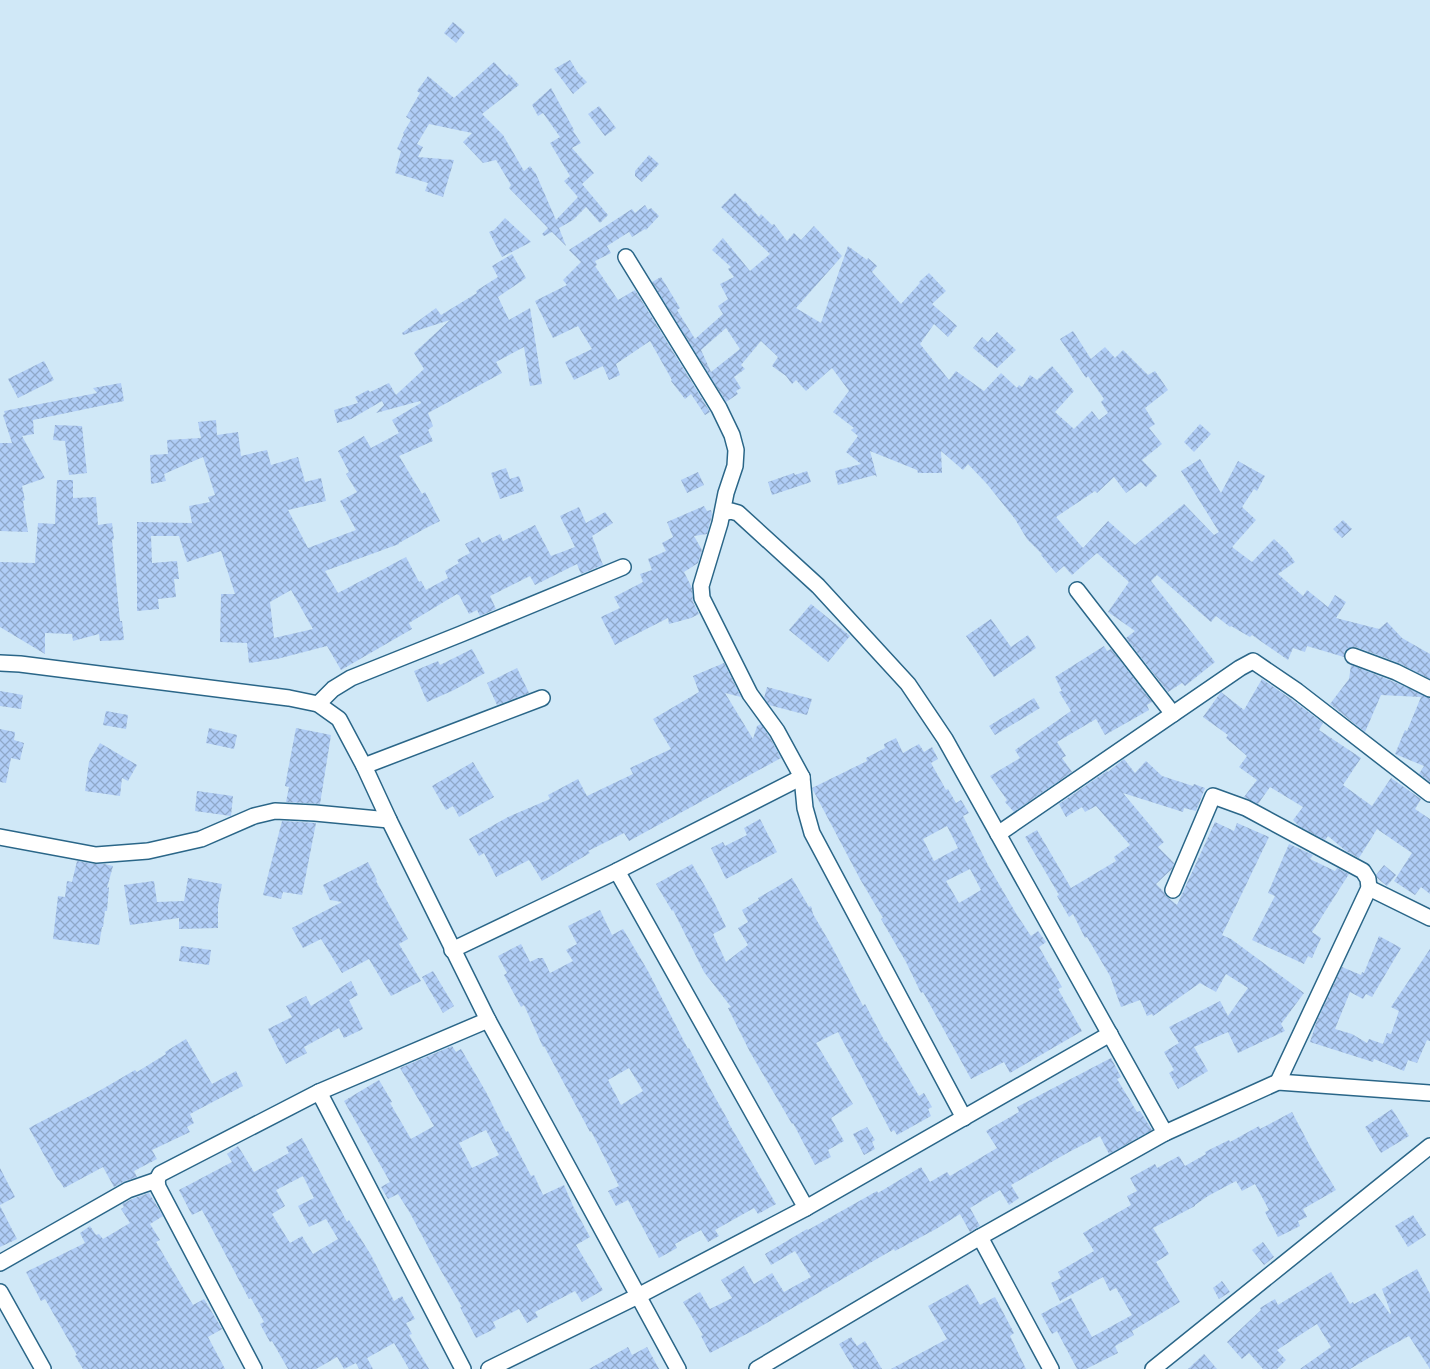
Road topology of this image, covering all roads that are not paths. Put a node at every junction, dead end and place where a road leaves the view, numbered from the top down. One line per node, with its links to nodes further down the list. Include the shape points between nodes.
1 (626, 258): 2 (street, via 732,434 736,466)
2 (723, 513): 12 (street, via 700,586 702,598 750,694 777,731); 15 (street, via 731,510 738,513 818,586 908,684 945,739)
3 (623, 567): 9 (street, via 351,678 332,689)
4 (1077, 590): 10 (street)
5 (1353, 656): 7 (street)
6 (0, 663): 9 (street)
7 (1430, 689)
8 (542, 698): 11 (street)
9 (318, 704): 11 (street, via 339,719)
10 (1172, 714): 13 (street, via 1253,661); 15 (street)
11 (364, 766): 14 (street)
12 (802, 777): 17 (street); 27 (street, via 812,833)
13 (1430, 794)
14 (389, 820): 16 (street, via 275,811 254,816 201,839 148,851 96,855); 21 (street)
15 (998, 834): 23 (street)
16 (0, 837)
17 (617, 871): 21 (street); 31 (street)
18 (1369, 888): 19 (street, via 1363,871 1246,808 1213,796); 20 (street); 24 (street)
19 (1172, 890)
20 (1430, 918)
21 (452, 950): 22 (street)
22 (488, 1020): 25 (street); 35 (street)
23 (1110, 1034): 27 (street); 28 (street)
24 (1278, 1082): 26 (street); 28 (street)
25 (319, 1092): 30 (street, via 160,1174); 38 (street)
26 (1430, 1093)
27 (964, 1118): 31 (street)
28 (1165, 1132): 32 (street)
29 (1430, 1146): 43 (street)
30 (157, 1180): 33 (street, via 128,1190); 37 (street)
31 (806, 1208): 35 (street)
32 (980, 1237): 41 (street); 42 (street)
33 (0, 1263)
34 (0, 1292): 36 (street)
35 (638, 1296): 39 (street); 40 (street)
36 (43, 1369)
37 (254, 1369)
38 (463, 1369)
39 (489, 1369)
40 (678, 1369)
41 (757, 1369)
42 (1051, 1369)
43 (1153, 1369)

